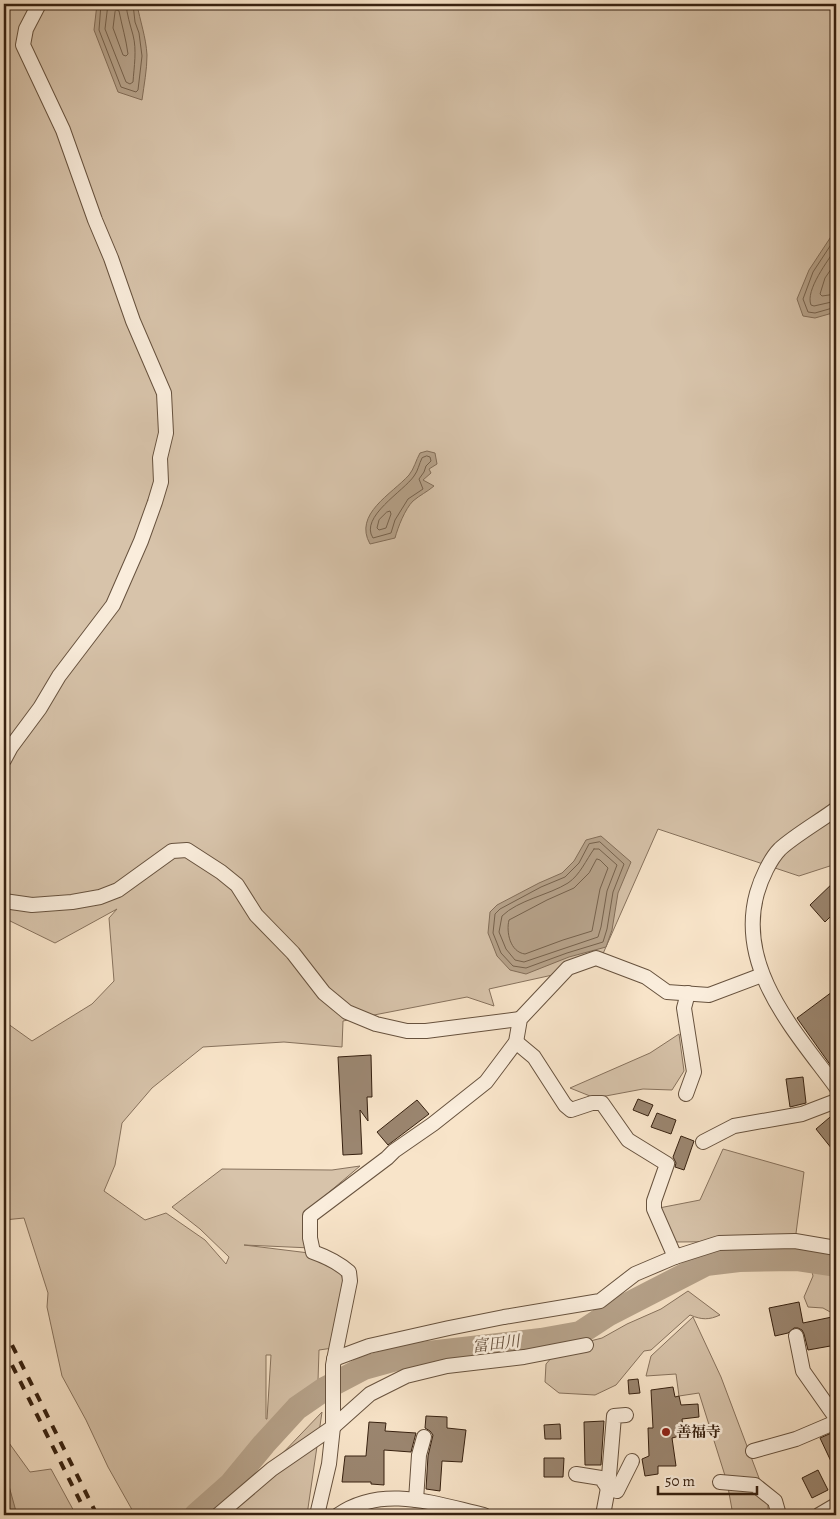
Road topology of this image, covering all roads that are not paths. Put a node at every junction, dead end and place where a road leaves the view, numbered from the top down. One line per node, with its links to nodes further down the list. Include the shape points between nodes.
1 (39, 4): 2 (street, via 26,29 23,45 63,130 164,393 166,433 160,458 161,482 155,502 113,605 59,676)
2 (4, 760)
3 (836, 809): 5 (street, via 779,850 761,879 753,931 755,954)
4 (4, 901): 7 (street, via 32,905 100,897 118,890 172,851 187,850 237,885 256,915 293,953 324,993 347,1012 376,1024 407,1031)
5 (762, 975): 6 (street, via 709,995); 9 (street, via 784,1015)
6 (688, 993): 7 (street, via 667,992 646,977 596,958 568,968); 10 (street, via 684,1008 694,1072)
7 (520, 1019): 8 (street)
8 (516, 1042): 14 (street, via 534,1057 571,1110 602,1103 628,1140 667,1164 654,1208); 17 (street, via 486,1082 310,1216 314,1252 329,1257 349,1272)
9 (836, 1087)
10 (686, 1094)
11 (836, 1101): 12 (street, via 802,1114 734,1126)
12 (703, 1142)
13 (836, 1248): 14 (street, via 795,1241 719,1243)
14 (675, 1257): 17 (street, via 635,1274 600,1301 504,1317 369,1346)
15 (796, 1336): 19 (street, via 803,1371)
16 (586, 1345): 20 (street, via 524,1357 447,1366 406,1376 370,1394)
17 (334, 1362): 20 (street)
18 (626, 1415): 26 (street, via 614,1416)
19 (836, 1420): 22 (street, via 796,1440)
20 (333, 1427): 30 (street, via 272,1469); 31 (street, via 329,1464)
21 (424, 1437): 27 (street, via 419,1455)
22 (753, 1451)
23 (632, 1461): 26 (street, via 616,1491)
24 (576, 1474): 26 (street, via 601,1478)
25 (720, 1482): 35 (street, via 755,1485 775,1501)
26 (608, 1488): 34 (street)
27 (416, 1500): 29 (street); 32 (street, via 386,1498 366,1501)
28 (836, 1505): 36 (street)
29 (454, 1512): 33 (street)
30 (218, 1515)
31 (317, 1515)
32 (338, 1515)
33 (484, 1515)
34 (603, 1515)
35 (779, 1515)
36 (820, 1515)

